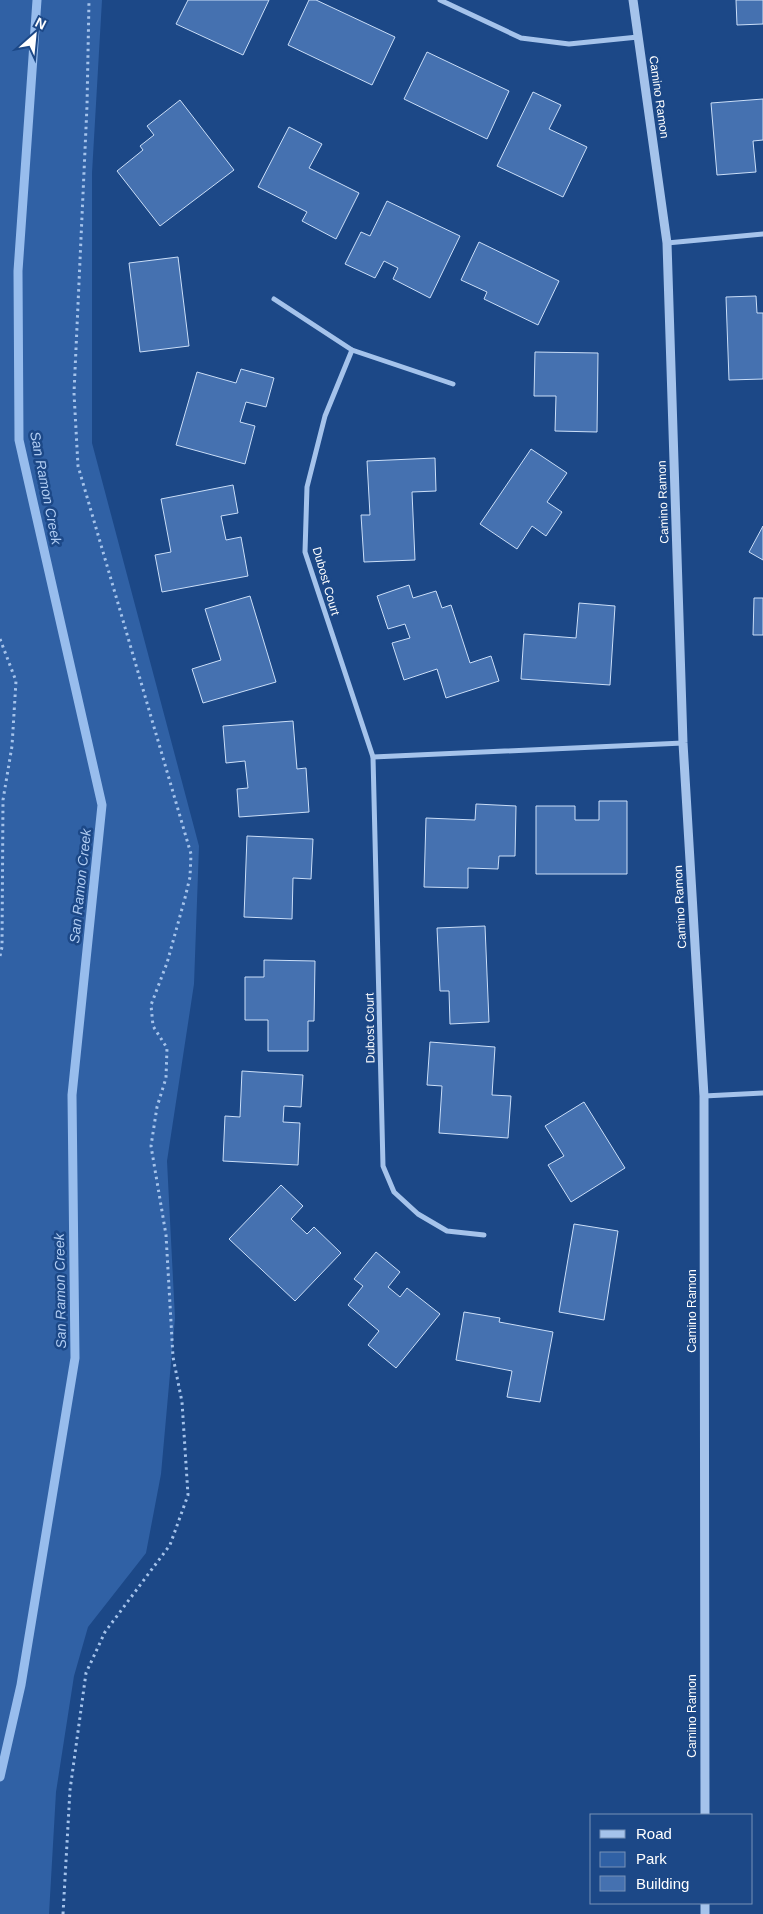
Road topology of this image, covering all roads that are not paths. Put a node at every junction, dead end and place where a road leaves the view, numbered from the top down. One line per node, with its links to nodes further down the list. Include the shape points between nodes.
1 (440, 0): 3 (street, via 521,38 569,44)
2 (633, 0): 3 (street, Camino Ramon)
3 (638, 37): 5 (street, Camino Ramon)
4 (763, 234): 5 (street)
5 (667, 243): 9 (street, Camino Ramon)
6 (274, 299): 7 (street)
7 (352, 350): 8 (street); 10 (street, Dubost Court, via 325,416 307,488 305,552)
8 (453, 384)
9 (683, 743): 10 (street); 12 (street, Camino Ramon)
10 (373, 757): 13 (street, Dubost Court, via 383,1166 394,1192 418,1214 447,1231)
11 (763, 1093): 12 (street)
12 (704, 1096): 14 (street, Camino Ramon)
13 (484, 1235)
14 (705, 1814)

